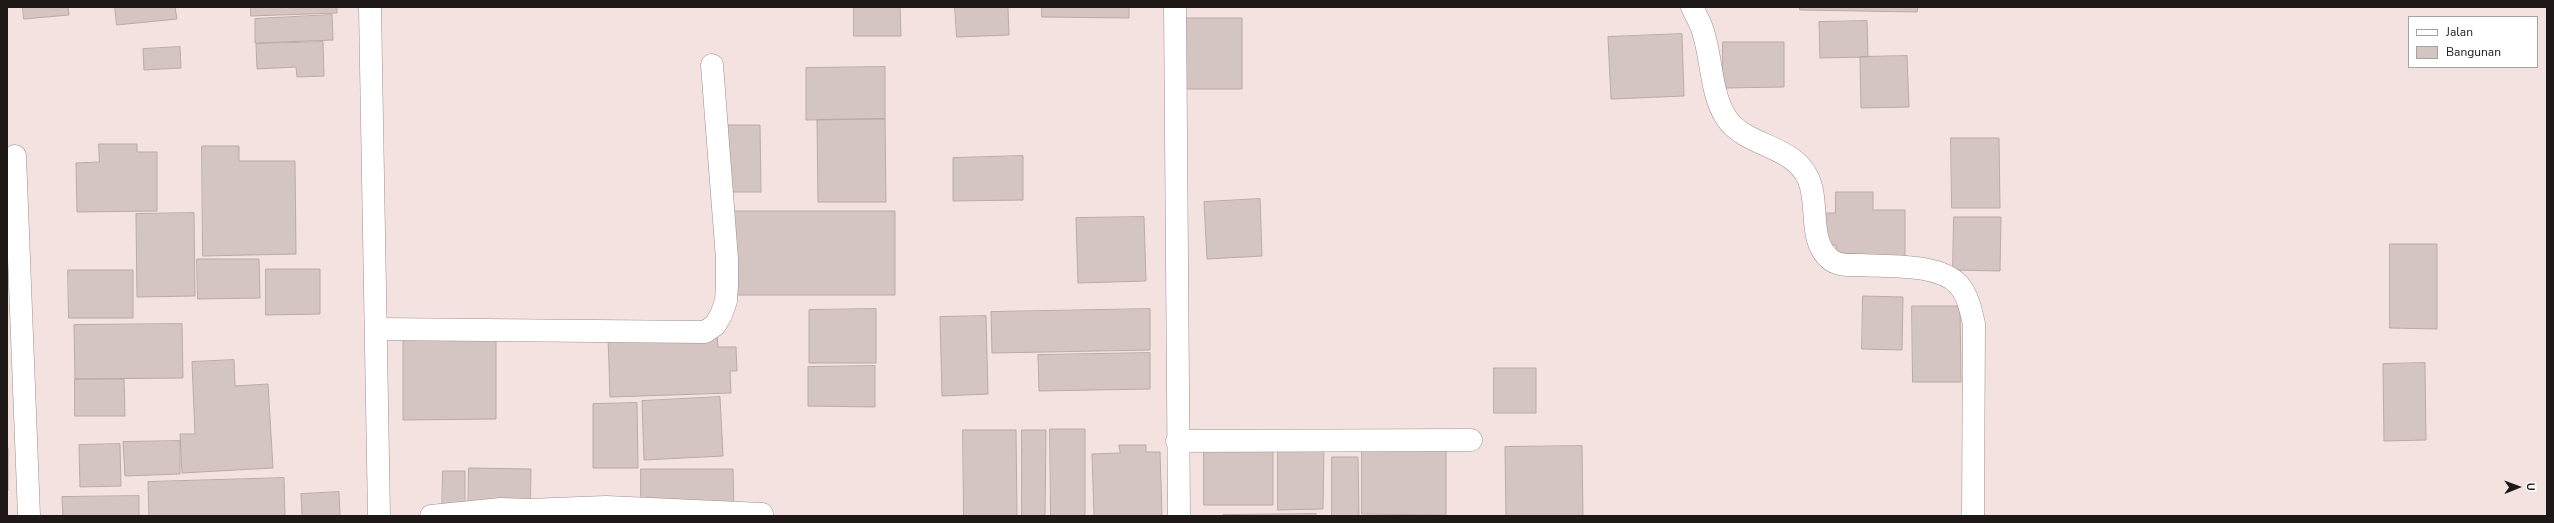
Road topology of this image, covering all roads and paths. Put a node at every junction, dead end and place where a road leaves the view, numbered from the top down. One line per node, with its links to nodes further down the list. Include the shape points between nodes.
1 (370, 7): 6 (street)
2 (1175, 7): 8 (street)
3 (1692, 7): 14 (street, via 1704,34 1720,106 1738,132 1781,152 1804,170 1814,193 1817,240 1824,252 1839,264 1935,270 1950,277 1960,286 1968,301 1974,324)
4 (712, 65): 6 (street, via 727,259 726,301 715,325 705,332)
5 (15, 156): 10 (street)
6 (376, 329): 11 (street)
7 (1471, 440): 8 (street)
8 (1177, 441): 13 (street)
9 (762, 514): 12 (street, via 606,507 502,509)
10 (29, 516)
11 (379, 516)
12 (431, 516)
13 (1179, 516)
14 (1973, 516)

